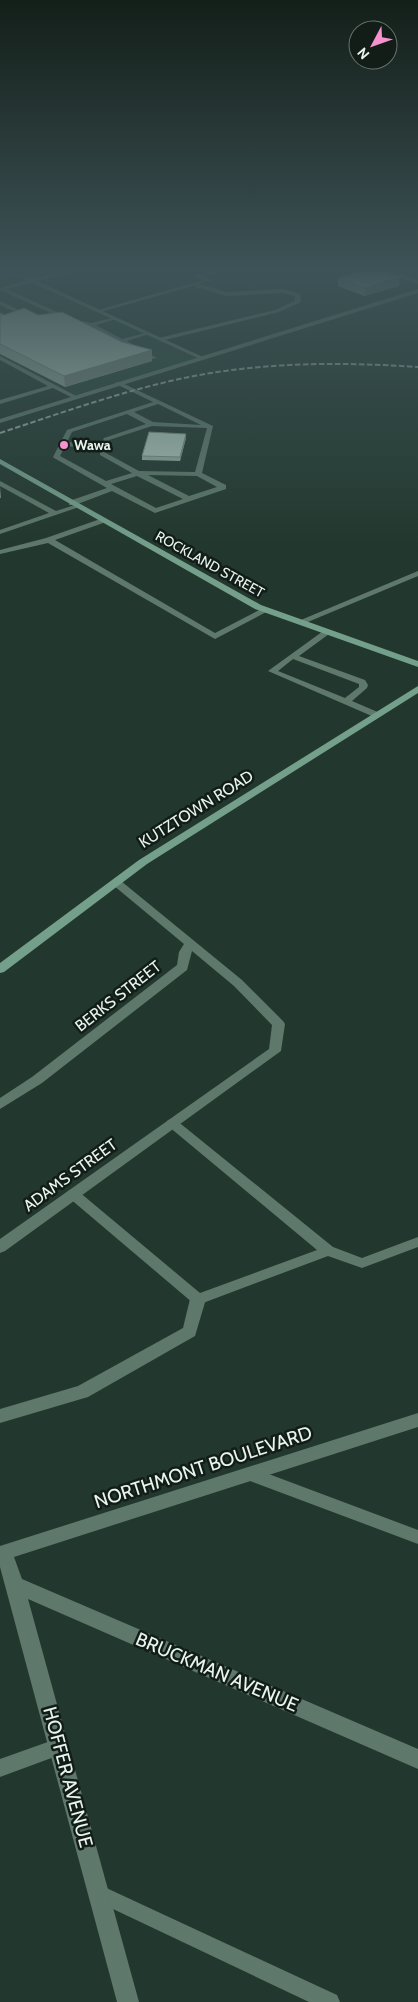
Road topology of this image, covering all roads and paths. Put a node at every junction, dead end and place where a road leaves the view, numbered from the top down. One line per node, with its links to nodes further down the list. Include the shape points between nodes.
1 (7, 361): 4 (lane)
2 (186, 361): 3 (street)
3 (118, 383): 5 (street); 7 (lane)
4 (54, 386): 5 (lane); 6 (lane)
5 (75, 396): 10 (street)
6 (0, 402)
7 (159, 402): 8 (lane); 16 (lane)
8 (128, 412): 9 (lane); 13 (lane)
9 (112, 417): 11 (lane); 12 (lane)
10 (0, 421)
11 (120, 421)
12 (98, 422): 14 (lane); 15 (lane)
13 (152, 424): 16 (lane); 19 (lane, via 104,438)
14 (106, 426)
15 (83, 427): 17 (lane); 18 (lane, via 69,431)
16 (211, 427): 26 (lane)
17 (90, 431)
18 (62, 444): 19 (lane); 27 (lane, via 56,457 85,469)
19 (103, 450): 20 (lane); 22 (lane, via 109,461)
20 (94, 456)
21 (0, 461): 32 (main road, ROCKLAND STREET)
22 (125, 466): 23 (lane); 24 (lane)
23 (117, 468)
24 (138, 473): 26 (lane); 29 (lane); 31 (lane)
25 (100, 474): 27 (lane)
26 (198, 474): 31 (lane, via 223,487)
27 (92, 477): 29 (lane)
28 (0, 483): 33 (lane)
29 (105, 484): 30 (lane)
30 (113, 488): 31 (lane, via 155,511); 32 (lane)
31 (189, 499)
32 (75, 505): 33 (lane); 34 (main road, ROCKLAND STREET)
33 (54, 513): 35 (lane)
34 (102, 520): 36 (lane); 39 (main road, ROCKLAND STREET)
35 (0, 532)
36 (49, 540): 37 (lane); 39 (lane, via 215,636)
37 (0, 552)
38 (418, 573): 40 (lane)
39 (266, 610): 40 (main road, ROCKLAND STREET)
40 (300, 622): 41 (main road, ROCKLAND STREET)
41 (326, 632): 42 (lane); 43 (main road, ROCKLAND STREET)
42 (292, 656): 45 (lane, via 272,671); 45 (lane, via 309,666 364,685)
43 (418, 664)
44 (418, 689): 46 (main road, KUTZTOWN ROAD)
45 (342, 698): 46 (lane)
46 (377, 715): 47 (main road, KUTZTOWN ROAD, via 144,862)
47 (117, 883): 48 (street); 49 (main road, KUTZTOWN ROAD)
48 (190, 943): 50 (street, BERKS STREET, via 183,967 37,1080); 51 (street, ADAMS STREET, via 238,983 279,1024 275,1051)
49 (0, 969)
50 (0, 1104)
51 (166, 1127): 52 (street, ADAMS STREET); 55 (lane)
52 (73, 1194): 54 (street, ADAMS STREET); 56 (lane)
53 (418, 1242): 55 (lane, via 362,1263)
54 (0, 1247)
55 (328, 1251): 56 (lane)
56 (198, 1298): 57 (street, via 190,1332 82,1392)
57 (0, 1416)
58 (418, 1420): 59 (street, NORTHMONT BOULEVARD)
59 (250, 1474): 60 (lane); 61 (street, NORTHMONT BOULEVARD)
60 (418, 1537)
61 (2, 1553): 62 (street, HOFFER AVENUE)
62 (15, 1585): 63 (street, HOFFER AVENUE); 64 (street, BRUCKMAN AVENUE)
63 (59, 1747): 65 (lane); 66 (street, HOFFER AVENUE)
64 (418, 1758)
65 (0, 1768)
66 (100, 1894): 67 (street, HOFFER AVENUE); 68 (lane)
67 (128, 2002)
68 (330, 2002)

